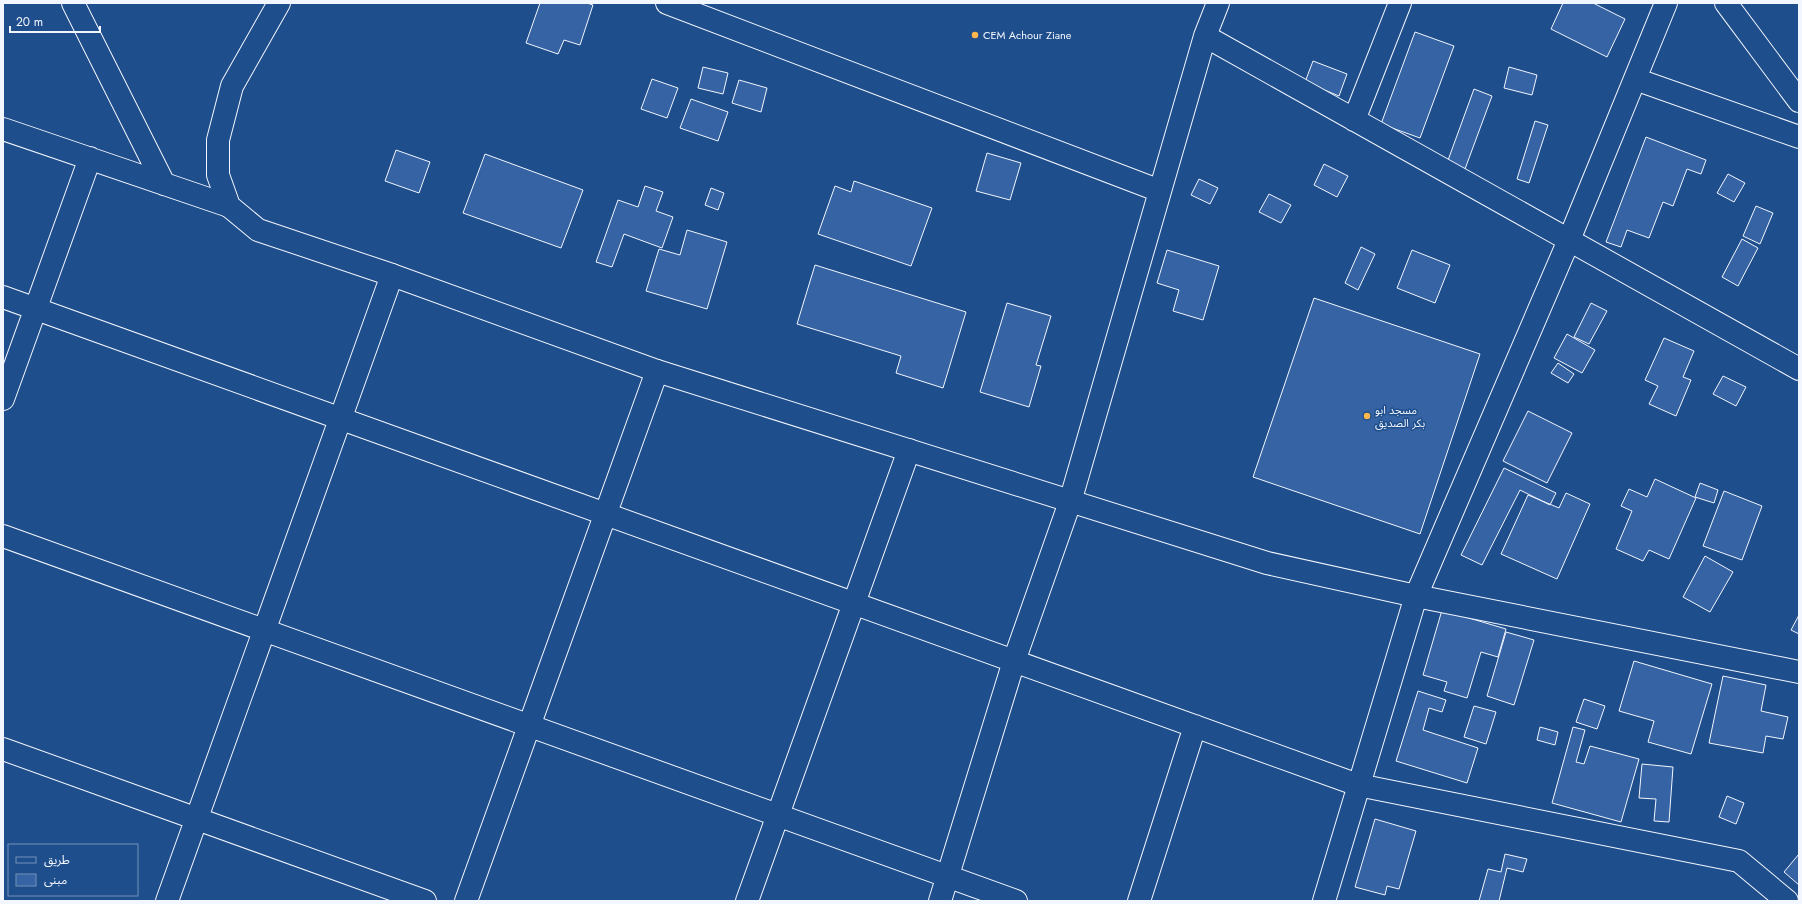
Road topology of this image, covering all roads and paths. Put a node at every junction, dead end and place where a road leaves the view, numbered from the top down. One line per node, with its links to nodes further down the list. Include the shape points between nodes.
1 (73, 3): 15 (street)
2 (279, 3): 17 (street, via 232,86 218,140 218,175)
3 (667, 3): 16 (street)
4 (1218, 3): 8 (street)
5 (1400, 3): 11 (street)
6 (1666, 3): 9 (street)
7 (1726, 3): 10 (street)
8 (1205, 36): 11 (street); 16 (street)
9 (1635, 79): 13 (street); 18 (street)
10 (1799, 101)
11 (1354, 120): 18 (street)
12 (3, 129): 14 (street)
13 (1799, 138)
14 (90, 158): 15 (street); 21 (street)
15 (164, 184): 17 (street)
16 (1160, 191): 27 (street)
17 (229, 206): 19 (street, via 258,230)
18 (1569, 240): 22 (street); 30 (street)
19 (392, 275): 23 (street); 25 (street)
20 (3, 297): 21 (street)
21 (36, 308): 24 (street); 25 (street)
22 (1799, 369)
23 (657, 371): 26 (street); 28 (street)
24 (3, 399)
25 (340, 419): 28 (street); 32 (street)
26 (909, 450): 27 (street); 31 (street)
27 (1070, 502): 30 (street, via 1267,563); 33 (street)
28 (605, 514): 31 (street); 35 (street)
29 (3, 536): 32 (street)
30 (1416, 596): 34 (street); 38 (street)
31 (854, 604): 33 (street); 39 (street)
32 (264, 630): 35 (street); 40 (street)
33 (1014, 661): 36 (street); 41 (street)
34 (1799, 672)
35 (529, 726): 39 (street); 44 (street)
36 (1195, 726): 38 (street); 48 (street)
37 (3, 749): 40 (street)
38 (1358, 785): 49 (street); 50 (street, via 1739,861)
39 (778, 815): 41 (street); 45 (street)
40 (196, 819): 42 (street); 43 (street)
41 (948, 877): 46 (street); 47 (street)
42 (167, 901)
43 (425, 901)
44 (466, 901)
45 (747, 901)
46 (940, 901)
47 (1016, 901)
48 (1139, 901)
49 (1324, 901)
50 (1787, 901)

